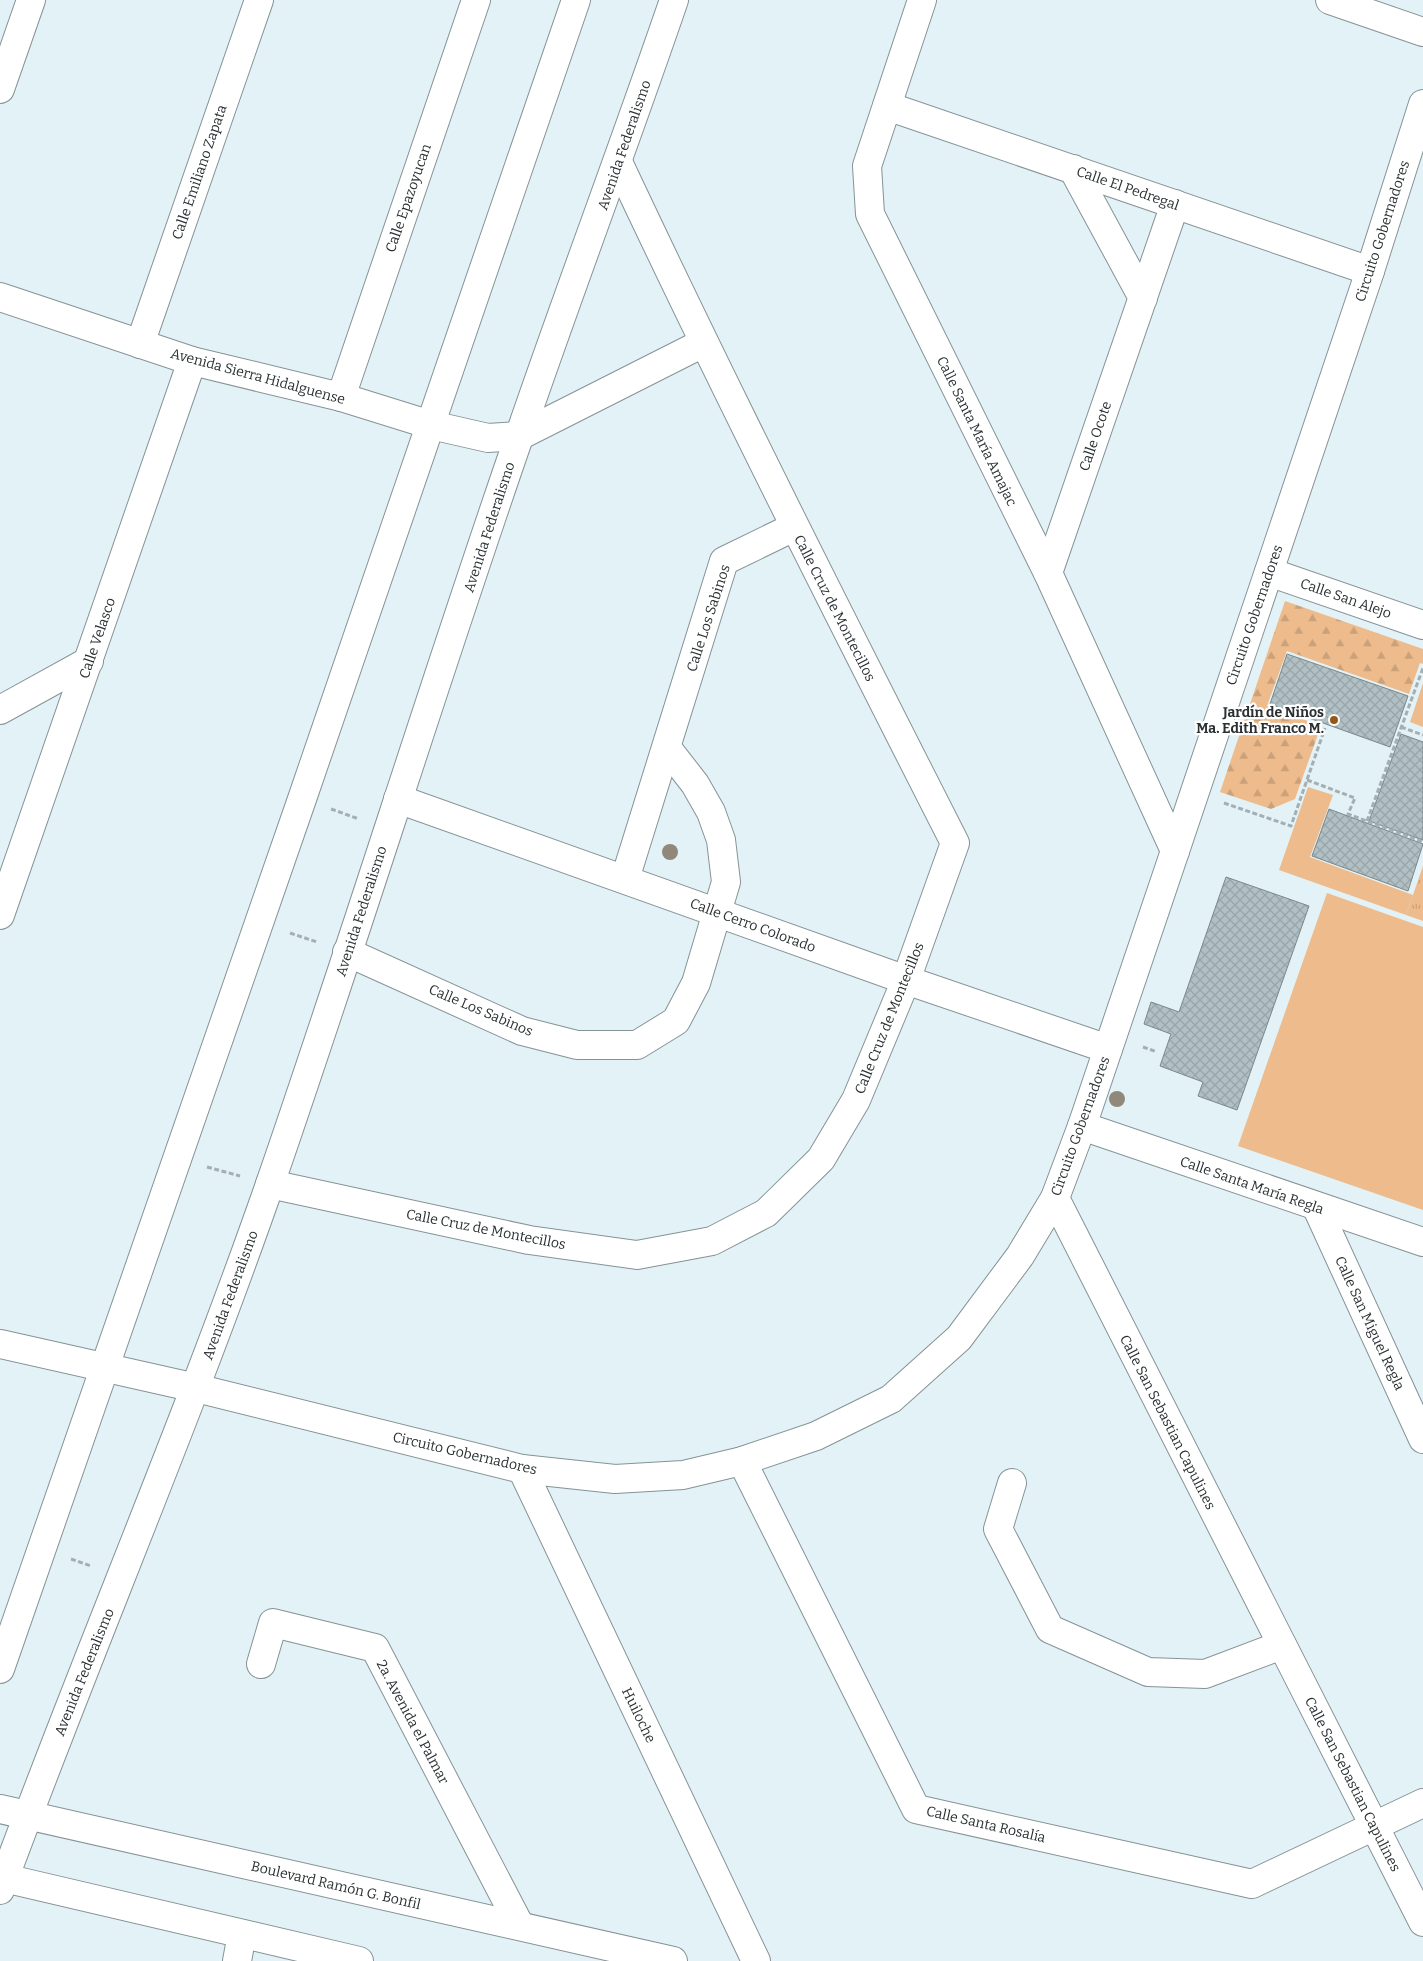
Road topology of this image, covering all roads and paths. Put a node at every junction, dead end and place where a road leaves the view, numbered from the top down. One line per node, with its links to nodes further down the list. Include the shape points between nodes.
1 (30, 0): 9 (street)
2 (259, 0): 19 (street, Calle Emiliano Zapata)
3 (476, 0): 21 (street, Calle Epazoyucan)
4 (576, 0): 22 (street)
5 (674, 0): 12 (street, Avenida Federalismo)
6 (922, 0): 11 (street, Calle Santa María Amajac)
7 (1330, 0): 8 (street)
8 (1423, 32)
9 (0, 89)
10 (1423, 104): 15 (street, Circuito Gobernadores)
11 (887, 106): 13 (street, Calle El Pedregal); 26 (street, Calle Santa María Amajac, via 867,166 870,214)
12 (618, 162): 18 (street, Calle Cruz de Montecillos); 23 (street, Avenida Federalismo)
13 (1073, 169): 14 (street, Calle El Pedregal); 17 (street)
14 (1175, 204): 15 (street, Calle El Pedregal); 17 (street, Calle Ocote)
15 (1370, 271): 25 (street, Circuito Gobernadores)
16 (0, 297): 19 (street, Avenida Sierra Hidalguense)
17 (1143, 298): 26 (street, Calle Ocote)
18 (703, 343): 23 (street); 24 (street, Calle Cruz de Montecillos)
19 (140, 344): 20 (street, Avenida Sierra Hidalguense)
20 (192, 360): 21 (street, Avenida Sierra Hidalguense); 28 (street, Calle Velasco)
21 (341, 397): 22 (street, Avenida Sierra Hidalguense)
22 (431, 425): 23 (street, Avenida Sierra Hidalguense, via 488,438); 36 (street)
23 (519, 436): 37 (street, Avenida Federalismo)
24 (794, 527): 34 (street, Calle Los Sabinos, via 724,561); 48 (street, Calle Cruz de Montecillos, via 954,843)
25 (1269, 572): 27 (street, Calle San Alejo); 42 (street, Circuito Gobernadores)
26 (1048, 573): 42 (street, Calle Santa María Amajac)
27 (1423, 625)
28 (89, 661): 30 (street); 44 (street, Calle Velasco)
29 (1423, 668): 31 (path)
30 (0, 710)
31 (1401, 727): 33 (path); 39 (path)
32 (1325, 728): 35 (path)
33 (1423, 735)
34 (667, 748): 43 (street, Calle Los Sabinos); 45 (street, Calle Los Sabinos, via 695,784 711,812 721,840 726,882)
35 (1307, 780): 38 (path, via 1291,826); 39 (path, via 1355,798 1348,814)
36 (302, 799): 40 (path); 46 (street)
37 (398, 800): 40 (street, Avenida Federalismo); 43 (street, Calle Cerro Colorado)
38 (1217, 800)
39 (1367, 821): 41 (path)
40 (388, 829): 47 (street, Avenida Federalismo)
41 (1423, 842)
42 (1175, 851): 49 (street, Circuito Gobernadores)
43 (625, 879): 45 (street, Calle Cerro Colorado)
44 (2, 895)
45 (718, 913): 47 (street, Calle Los Sabinos, via 696,983 676,1021 637,1044 577,1045 522,1031); 48 (street, Calle Cerro Colorado)
46 (259, 922): 47 (path); 51 (street)
47 (347, 952): 52 (street, Avenida Federalismo)
48 (906, 980): 49 (street, Calle Cerro Colorado); 52 (street, Calle Cruz de Montecillos, via 856,1100 821,1159 766,1213 712,1241 637,1255 627,1254 529,1240)
49 (1108, 1049): 50 (street, Circuito Gobernadores)
50 (1082, 1126): 53 (street, Circuito Gobernadores); 54 (street, Calle Santa María Regla)
51 (178, 1159): 52 (path); 57 (street)
52 (270, 1184): 58 (street, Avenida Federalismo)
53 (1055, 1198): 60 (street, Circuito Gobernadores, via 1020,1256 959,1338 891,1399 816,1436); 65 (street, Calle San Sebastian Capulines)
54 (1317, 1208): 55 (street, Calle Santa María Regla); 59 (street, Calle San Miguel Regla)
55 (1423, 1242)
56 (0, 1344): 57 (street, Circuito Gobernadores)
57 (105, 1367): 58 (street, Circuito Gobernadores); 63 (street)
58 (196, 1388): 61 (street, Circuito Gobernadores); 64 (street, Avenida Federalismo)
59 (1423, 1439)
60 (742, 1461): 61 (street, Circuito Gobernadores, via 683,1475 615,1479); 71 (street, Calle Santa Rosalía, via 916,1808 1252,1884)
61 (522, 1469): 79 (street, Huiloche)
62 (1012, 1483): 65 (street, via 998,1529 1050,1629 1148,1672 1205,1674)
63 (42, 1549): 64 (path); 67 (street)
64 (121, 1577): 70 (street, Avenida Federalismo)
65 (1282, 1645): 71 (street, Calle San Sebastian Capulines)
66 (261, 1664): 74 (street, 2a. Avenida el Palmar, via 273,1623 375,1648)
67 (0, 1669)
68 (1423, 1803): 71 (street, Calle Santa Rosalía)
69 (0, 1809): 70 (street, Boulevard Ramón G. Bonfil)
70 (27, 1815): 72 (street, Avenida Federalismo); 74 (street, Boulevard Ramón G. Bonfil)
71 (1374, 1826): 73 (street, Calle San Sebastian Capulines)
72 (2, 1882): 75 (street)
73 (1423, 1922)
74 (520, 1926): 78 (street, Boulevard Ramón G. Bonfil)
75 (242, 1934): 76 (street); 77 (street)
76 (238, 1961)
77 (359, 1961)
78 (673, 1961)
79 (756, 1961)

